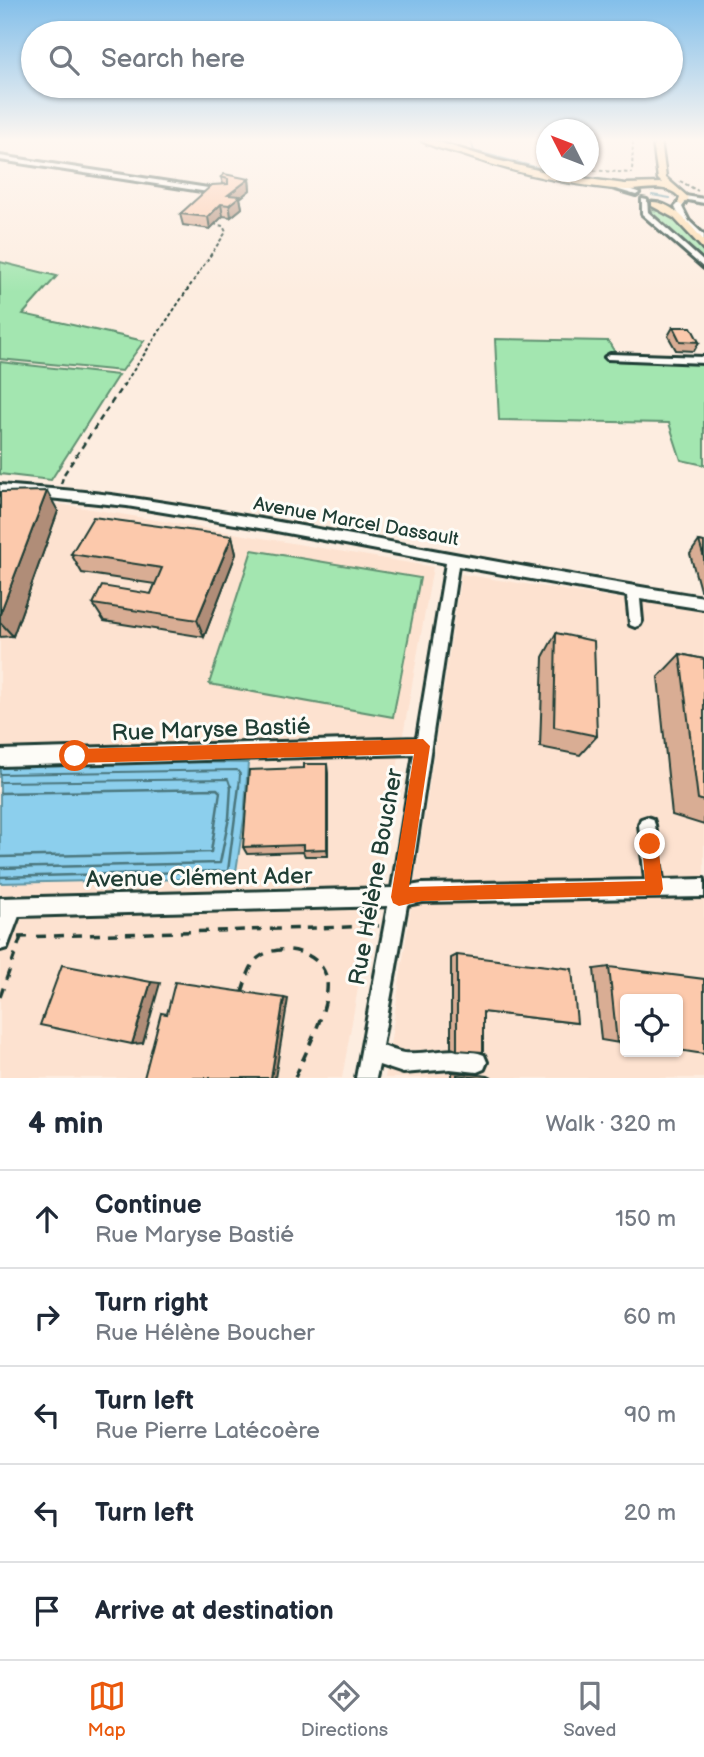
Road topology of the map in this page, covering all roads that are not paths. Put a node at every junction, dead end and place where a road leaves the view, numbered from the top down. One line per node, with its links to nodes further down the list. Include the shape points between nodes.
1 (214, 191): 5 (street)
2 (633, 191): 6 (main road)
3 (647, 191): 6 (main road)
4 (679, 191): 8 (main road)
5 (225, 193)
6 (641, 193): 9 (main road); 11 (street, via 644,214)
7 (703, 197): 8 (street)
8 (684, 201): 9 (main road); 10 (main road)
9 (655, 204): 10 (main road, via 670,211)
10 (702, 240)
11 (704, 266)
12 (610, 357): 13 (street)
13 (704, 360)
14 (0, 489): 15 (street, Avenue Marcel Dassault, via 216,516)
15 (453, 559): 16 (street, Avenue Marcel Dassault); 19 (street, Rue Hélène Boucher)
16 (633, 593): 17 (street, Avenue Marcel Dassault); 18 (street)
17 (704, 603)
18 (635, 621)
19 (423, 746): 20 (street, Rue Maryse Bastié); 24 (street, Rue Hélène Boucher)
20 (0, 758)
21 (647, 825): 23 (street)
22 (704, 888): 23 (street, Avenue Clément Ader)
23 (654, 889): 24 (street, Avenue Clément Ader)
24 (399, 897): 25 (street, Avenue Clément Ader); 27 (street, Rue Hélène Boucher)
25 (6, 907): 26 (street)
26 (12, 938)
27 (370, 1052): 28 (street, via 403,1063); 29 (street, Rue Hélène Boucher)
28 (477, 1062)
29 (366, 1078)

